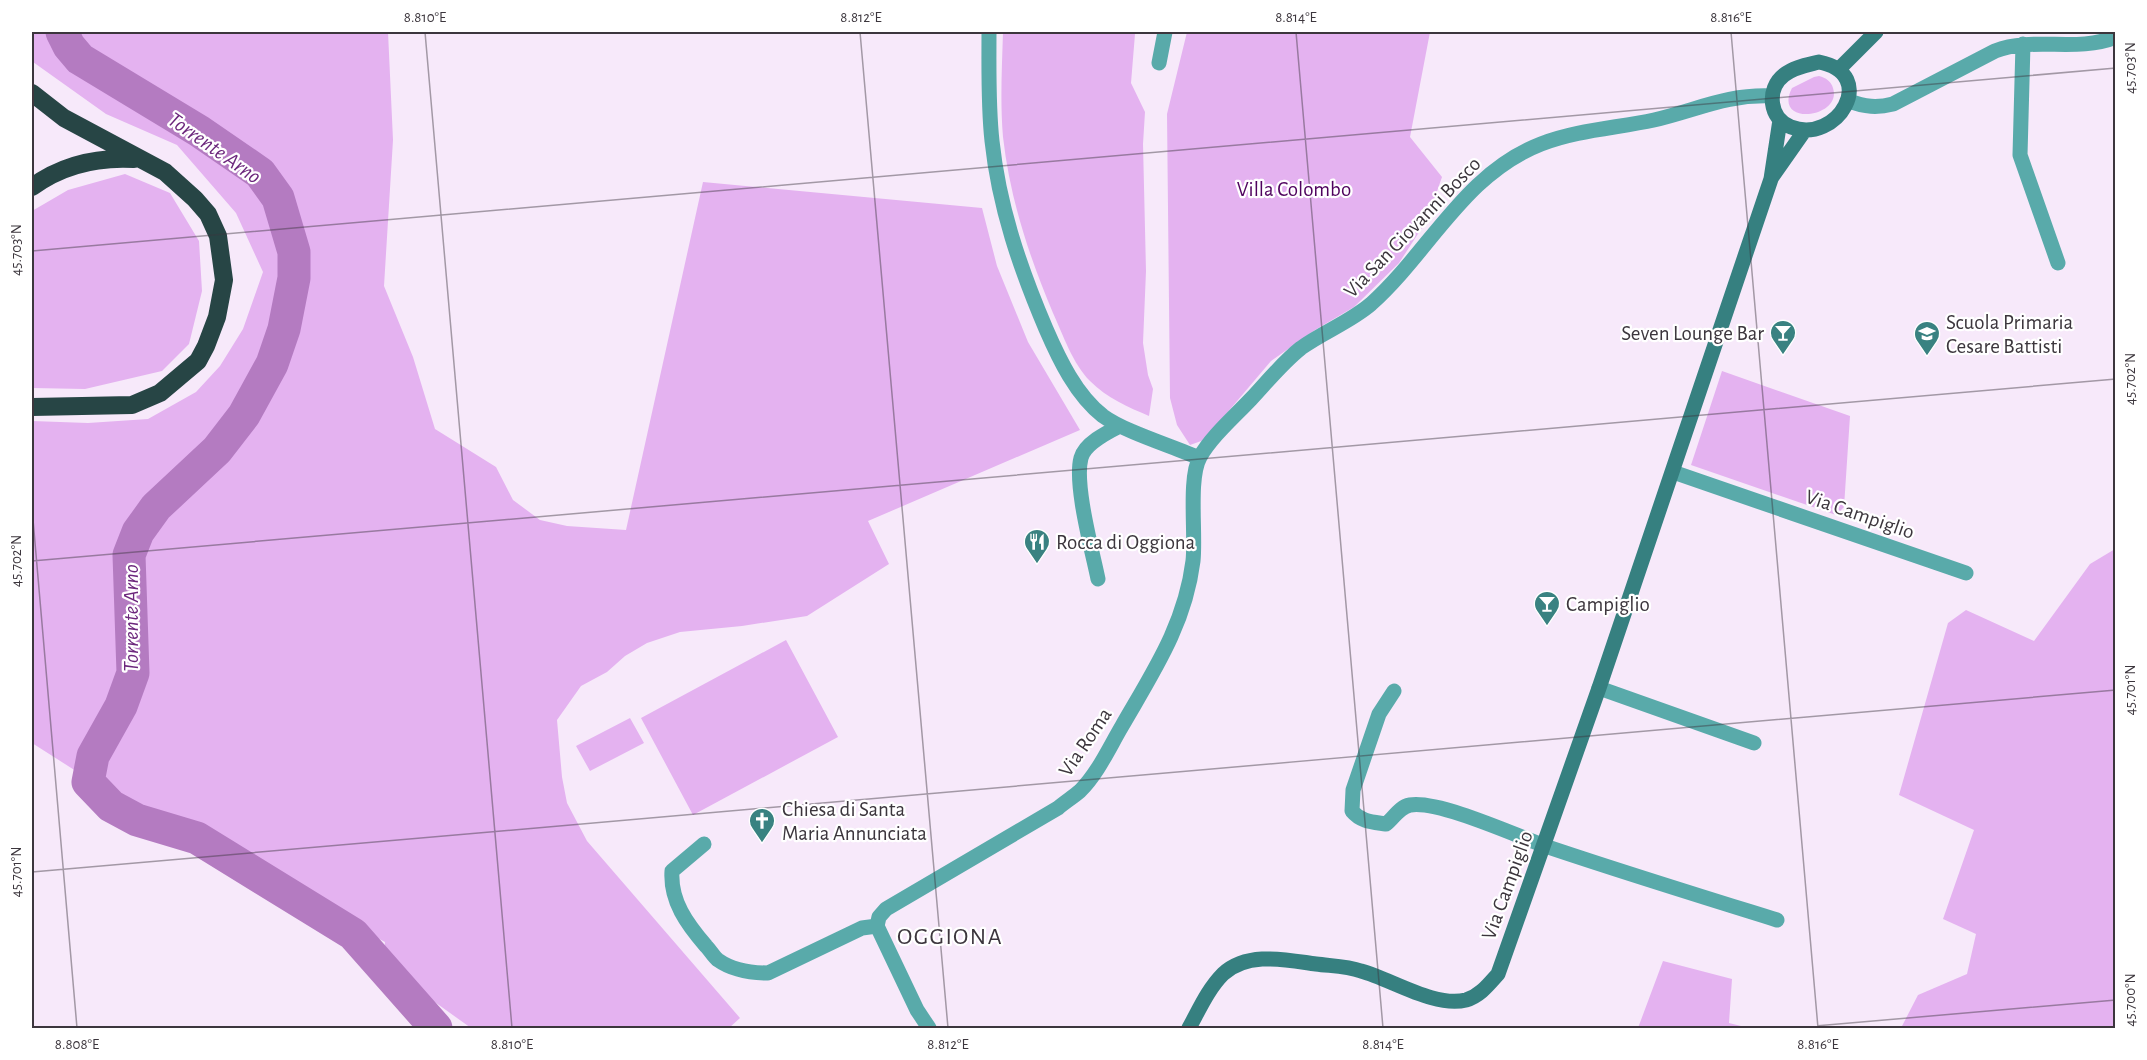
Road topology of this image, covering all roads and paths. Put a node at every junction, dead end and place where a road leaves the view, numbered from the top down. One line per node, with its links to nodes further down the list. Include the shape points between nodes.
1 (989, 32): 18 (street, via 992,140 1013,244 1065,367 1091,405)
2 (1165, 32): 6 (street)
3 (1876, 32): 7 (street)
4 (2115, 37): 5 (street, via 2086,45)
5 (2023, 44): 10 (street, via 1995,51 1893,104 1878,108); 16 (street, via 2020,155)
6 (1160, 63)
7 (1839, 69): 9 (street, via 1819,62 1800,66 1777,82); 10 (street, via 1849,87)
8 (32, 93): 13 (highway, via 64,118)
9 (1772, 96): 11 (street, via 1772,110); 19 (street, Via San Giovanni Bosco, via 1749,95 1715,101 1658,119 1560,137 1504,163 1457,204 1376,298 1354,317 1301,349)
10 (1849, 101): 12 (street, via 1841,115)
11 (1780, 120): 12 (street); 14 (street, Via Campiglio)
12 (1805, 130): 14 (street, Via Campiglio)
13 (142, 160): 15 (highway, via 110,158 81,164 59,171); 17 (highway, via 165,172 195,199 208,214 218,236 224,280 206,346 198,361 160,393 132,405)
14 (1771, 179): 20 (street, Via Campiglio)
15 (32, 187)
16 (2058, 263)
17 (32, 407)
18 (1120, 426): 19 (street); 22 (street, via 1097,438 1081,456 1080,482)
19 (1199, 458): 29 (street, Via Roma, via 1193,561 1183,608 1172,638 1097,770 1081,790 1058,808 886,909)
20 (1673, 472): 21 (street, Via Campiglio); 23 (street, Via Campiglio)
21 (1966, 573)
22 (1098, 579)
23 (1599, 687): 25 (street); 27 (street, Via Campiglio)
24 (1394, 691): 27 (street, via 1379,714 1353,790 1355,815 1386,824 1408,805 1436,806)
25 (1754, 743)
26 (704, 844): 29 (street, via 672,871 671,886 678,907 718,960 752,973 768,973 862,928)
27 (1544, 845): 28 (street); 31 (street, Via Campiglio, via 1498,974 1467,999 1448,1001 1429,996 1361,970 1260,959 1225,972)
28 (1777, 921)
29 (877, 926): 30 (street)
30 (929, 1029)
31 (1189, 1029)

